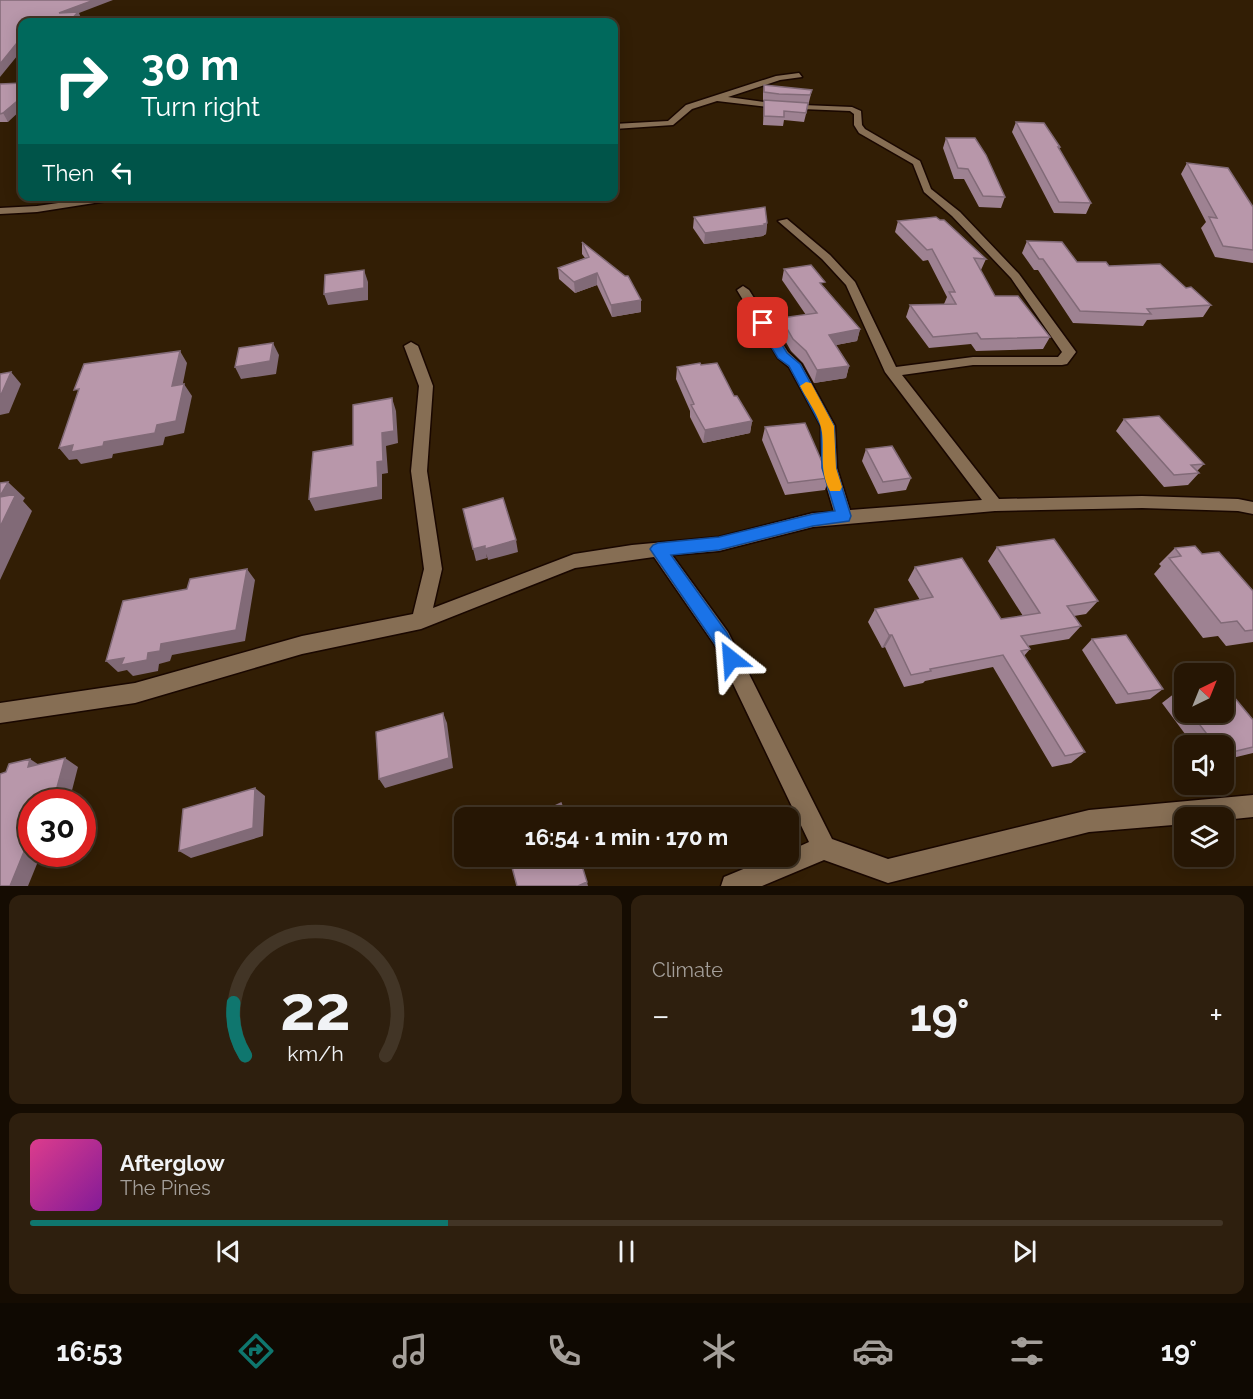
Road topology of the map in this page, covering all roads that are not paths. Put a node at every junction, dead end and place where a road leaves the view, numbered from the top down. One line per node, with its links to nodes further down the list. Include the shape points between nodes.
1 (799, 75): 2 (street)
2 (716, 98): 3 (street, via 689,107 670,123); 9 (street, via 852,109 858,113 862,131 916,163 927,190 957,214 1015,276 1069,352 1062,361 973,361)
3 (618, 127)
4 (97, 201): 5 (street)
5 (0, 211)
6 (783, 221): 9 (street, via 851,284)
7 (743, 290): 12 (street, via 783,355 794,364 828,426 829,468)
8 (411, 346): 14 (street, via 426,387 419,471 433,569)
9 (892, 372): 10 (street)
10 (995, 505): 11 (street, via 1142,502); 12 (street)
11 (1253, 508)
12 (844, 516): 13 (street, via 719,544)
13 (658, 549): 14 (street, via 574,561); 17 (street, via 721,638)
14 (421, 621): 15 (street, via 302,645 135,693)
15 (0, 713)
16 (1253, 806): 17 (street, via 1089,821 888,871)
17 (824, 848): 18 (street)
18 (733, 886)

